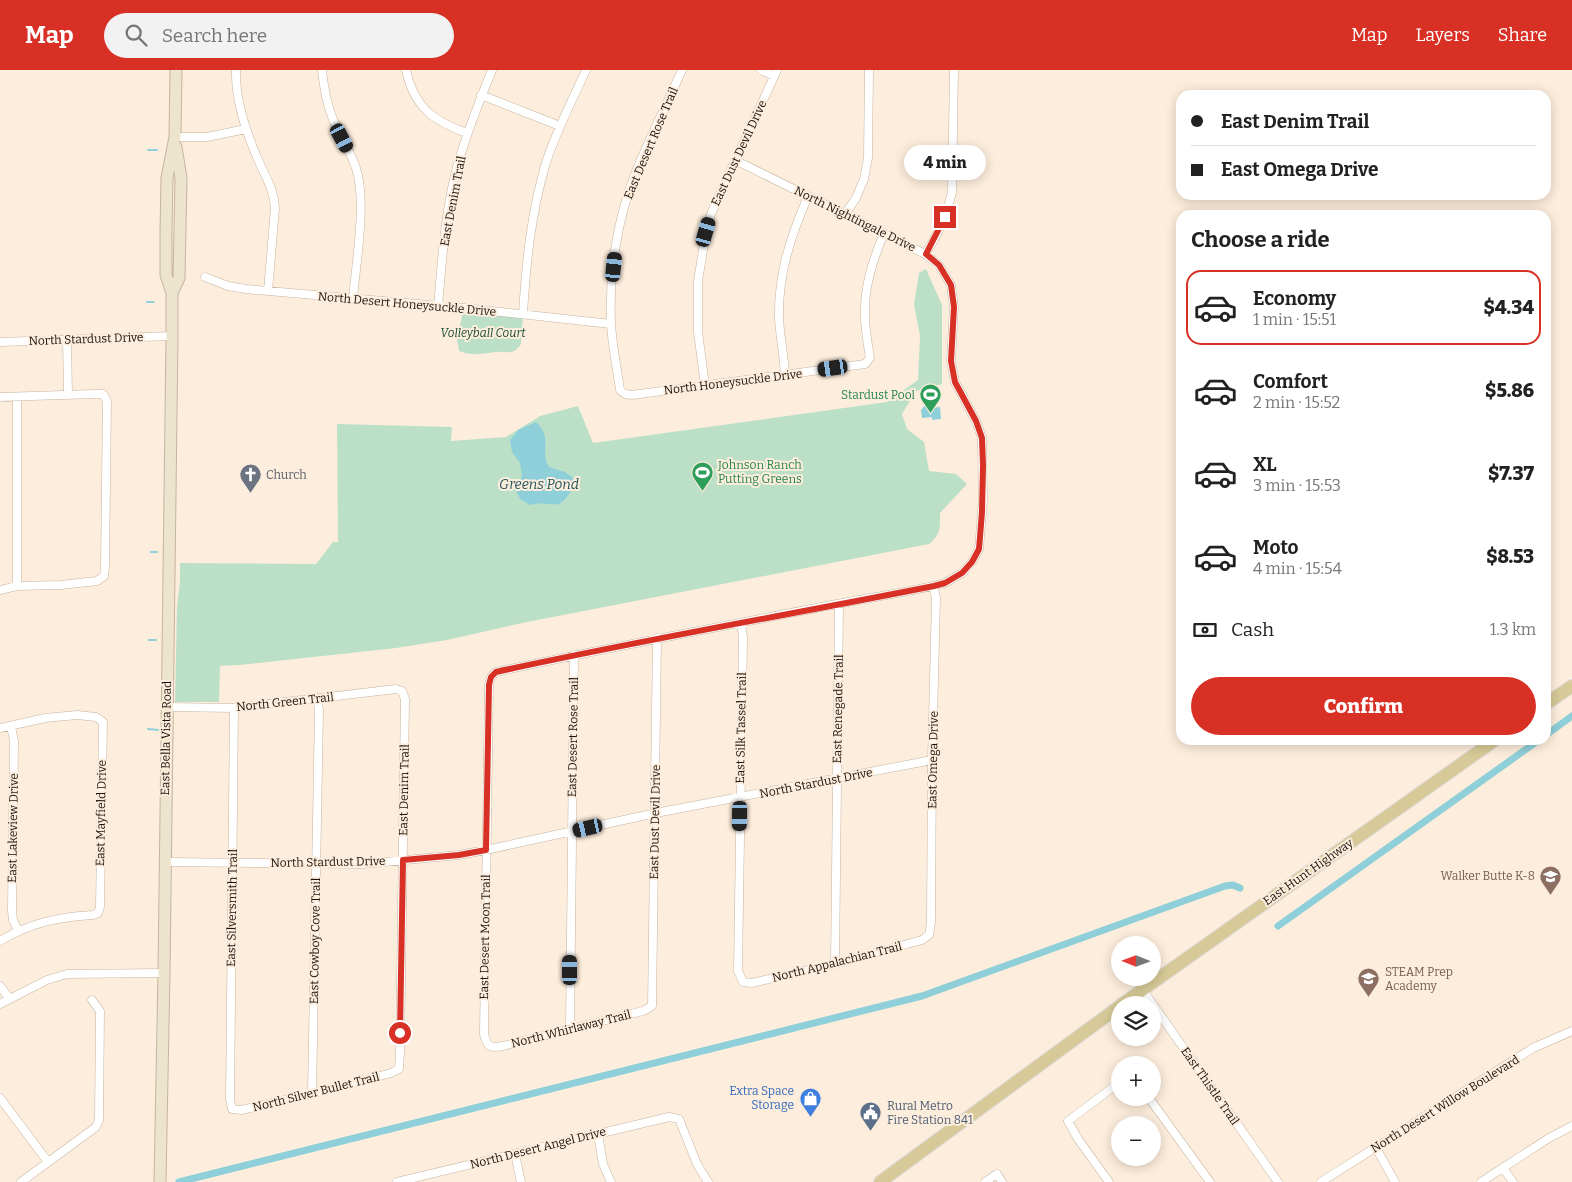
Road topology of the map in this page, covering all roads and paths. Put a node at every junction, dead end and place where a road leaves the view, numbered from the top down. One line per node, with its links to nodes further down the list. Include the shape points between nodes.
1 (176, 70): 16 (street, East Bella Vista Road)
2 (236, 70): 14 (street)
3 (322, 70): 24 (street, via 329,109 356,168 361,190)
4 (406, 70): 15 (street, via 422,106 440,121)
5 (492, 70): 12 (street, East Denim Trail)
6 (586, 70): 13 (street)
7 (682, 70): 27 (street, East Desert Rose Trail, via 635,174 623,211 616,247)
8 (761, 70): 11 (street)
9 (869, 70): 19 (street, via 868,158 864,179)
10 (954, 70): 21 (street, via 952,193 945,217)
11 (776, 73): 17 (street, East Dust Devil Drive)
12 (482, 95): 13 (street); 15 (street, East Denim Trail)
13 (560, 126): 26 (street, via 546,164 531,225)
14 (246, 130): 16 (street, via 208,137); 23 (street, via 275,196)
15 (467, 133): 25 (street, East Denim Trail, via 450,200)
16 (175, 138): 28 (street, East Bella Vista Road, via 167,178 166,275 172,293)
17 (735, 160): 18 (street, North Nightingale Drive); 32 (street, East Dust Devil Drive, via 711,214 701,255 698,332)
18 (808, 196): 19 (street, North Nightingale Drive); 31 (street, via 787,249 780,294)
19 (846, 214): 20 (street, North Nightingale Drive)
20 (884, 233): 21 (street, North Nightingale Drive); 31 (street, North Honeysuckle Drive, via 871,264 865,295 864,317 870,358 865,364)
21 (926, 254): 38 (street, North Nightingale Drive, via 939,265 951,285 954,307 951,361 955,382 982,438 983,500 979,549 962,573)
22 (206, 277): 23 (street, North Desert Honeysuckle Drive, via 228,286)
23 (268, 291): 24 (street, North Desert Honeysuckle Drive)
24 (353, 299): 25 (street, North Desert Honeysuckle Drive)
25 (438, 306): 26 (street, North Desert Honeysuckle Drive)
26 (523, 314): 27 (street, North Desert Honeysuckle Drive)
27 (611, 324): 33 (street, East Desert Rose Trail, via 620,390)
28 (172, 336): 29 (street, North Stardust Drive); 49 (street, East Bella Vista Road)
29 (67, 340): 30 (street, North Stardust Drive); 34 (street)
30 (0, 342)
31 (785, 375): 32 (street, North Honeysuckle Drive)
32 (705, 386): 33 (street, North Honeysuckle Drive)
33 (624, 394)
34 (68, 395): 36 (street); 37 (street, via 103,394 107,401 104,576 97,581)
35 (0, 397): 36 (street)
36 (17, 397): 37 (street)
37 (17, 586): 39 (street)
38 (934, 586): 40 (street, North Nightingale Drive); 54 (street, East Omega Drive)
39 (0, 590)
40 (839, 604): 41 (street, North Nightingale Drive); 55 (street, East Renegade Trail)
41 (742, 623): 42 (street, North Nightingale Drive); 56 (street, East Silk Tassel Trail)
42 (657, 638): 43 (street, North Nightingale Drive); 57 (street, East Dust Devil Drive)
43 (574, 655): 44 (street, North Nightingale Drive, via 496,672); 58 (street, East Desert Rose Trail)
44 (491, 677): 59 (street, East Desert Moon Trail)
45 (1572, 686): 48 (main road)
46 (402, 692): 47 (street, North Green Trail, via 396,689); 60 (street, East Denim Trail, via 405,698)
47 (317, 698): 50 (street, North Green Trail); 63 (street, East Cowboy Cove Trail, via 320,710)
48 (1551, 701)
49 (167, 707): 50 (street, North Green Trail); 61 (street, East Bella Vista Road)
50 (234, 708): 62 (street, East Silversmith Trail)
51 (11, 726): 52 (street); 64 (street, East Lakeview Drive, via 14,741 12,911); 64 (street, East Mayfield Drive, via 46,718 77,716 96,717 103,722 98,913 54,919)
52 (0, 728)
53 (1488, 745): 71 (main road, East Hunt Highway)
54 (932, 760): 55 (street, North Stardust Drive); 65 (street, East Omega Drive)
55 (837, 779): 56 (street, North Stardust Drive); 67 (street, East Renegade Trail)
56 (740, 797): 57 (street, North Stardust Drive); 69 (street, East Silk Tassel Trail, via 738,971)
57 (656, 813): 58 (street, North Stardust Drive); 76 (street, East Dust Devil Drive)
58 (571, 832): 59 (street, North Stardust Drive); 78 (street, East Desert Rose Trail)
59 (486, 850): 60 (street, North Stardust Drive); 80 (street, East Desert Moon Trail, via 484,1034)
60 (403, 860): 63 (street, North Stardust Drive); 81 (street, East Denim Trail)
61 (165, 862): 62 (street, North Stardust Drive); 68 (street, East Bella Vista Road)
62 (232, 863): 63 (street, North Stardust Drive); 86 (street, East Silversmith Trail)
63 (317, 864): 83 (street, East Cowboy Cove Trail)
64 (18, 930): 66 (street)
65 (929, 935): 67 (street, North Appalachian Trail, via 922,940)
66 (0, 941)
67 (835, 964): 69 (street, North Appalachian Trail, via 752,983)
68 (164, 974): 73 (street, via 67,974); 95 (street, East Bella Vista Road)
69 (743, 982)
70 (0, 986): 73 (street)
71 (1142, 989): 72 (main road, East Hunt Highway); 105 (street, East Thistle Trail)
72 (1133, 996)
73 (9, 998): 75 (street)
74 (92, 1000): 91 (street, via 100,1011 99,1120 88,1134)
75 (0, 1004)
76 (652, 1006): 78 (street, North Whirlaway Trail)
77 (1111, 1012): 100 (main road, East Hunt Highway)
78 (570, 1029): 80 (street, North Whirlaway Trail, via 495,1048)
79 (1572, 1031): 89 (street, North Desert Willow Boulevard, via 1533,1048)
80 (489, 1046)
81 (399, 1069): 83 (street, North Silver Bullet Trail)
82 (1111, 1089): 103 (street, via 1068,1121)
83 (312, 1094): 86 (street, North Silver Bullet Trail, via 241,1110)
84 (0, 1098): 91 (street)
85 (1155, 1106): 104 (street)
86 (232, 1109)
87 (1572, 1126): 92 (street)
88 (598, 1134): 90 (street, North Desert Angel Drive); 98 (street); 99 (street, North Desert Angel Drive, via 669,1117 679,1119)
89 (1376, 1148): 106 (street, North Desert Willow Boulevard); 107 (street)
90 (515, 1154): 93 (street, North Desert Angel Drive); 97 (street)
91 (48, 1162): 94 (street)
92 (1504, 1168): 108 (street); 109 (street)
93 (429, 1178): 96 (street, North Desert Angel Drive)
94 (21, 1182)
95 (160, 1182)
96 (398, 1182)
97 (521, 1182)
98 (611, 1182)
99 (708, 1182)
100 (880, 1182)
101 (985, 1182): 102 (street, via 997,1174)
102 (1002, 1182)
103 (1109, 1182)
104 (1210, 1182)
105 (1278, 1182)
106 (1321, 1182)
107 (1396, 1182)
108 (1481, 1182)
109 (1513, 1182)

